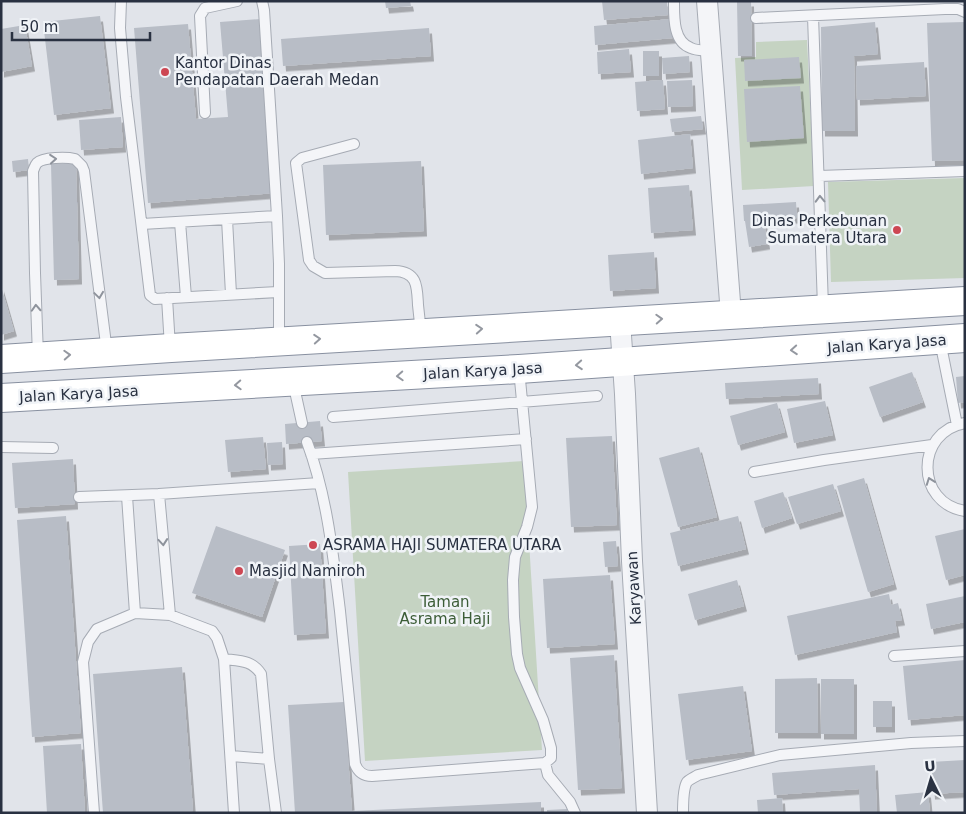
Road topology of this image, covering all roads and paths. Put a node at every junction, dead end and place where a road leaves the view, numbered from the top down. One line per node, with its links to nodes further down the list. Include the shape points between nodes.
1 (121, 1): 17 (lane, via 126,97)
2 (237, 1): 10 (lane, via 205,8 200,16)
3 (262, 1): 14 (lane)
4 (674, 1): 9 (lane, via 680,41 689,48)
5 (707, 1): 9 (street)
6 (965, 12): 7 (lane, via 944,9)
7 (813, 16): 8 (lane); 13 (lane)
8 (756, 18)
9 (711, 51): 24 (street)
10 (205, 113)
11 (354, 144): 26 (lane, via 302,158 296,163 309,260 325,273 403,271 410,275 416,284)
12 (965, 171): 13 (lane)
13 (819, 176): 23 (lane, one-way to 13)
14 (277, 216): 15 (lane); 18 (lane)
15 (227, 219): 16 (lane); 19 (lane)
16 (180, 222): 17 (lane); 20 (lane)
17 (142, 224): 21 (lane, via 150,295 155,299)
18 (278, 292): 19 (lane); 28 (lane)
19 (231, 294): 20 (lane)
20 (186, 297): 21 (lane)
21 (167, 298): 29 (lane)
22 (965, 301): 23 (highway)
23 (823, 308): 24 (highway)
24 (730, 315): 25 (highway, one-way to 24)
25 (620, 321): 26 (highway, one-way to 25); 33 (street, Karyawan)
26 (421, 333): 28 (highway, one-way to 26)
27 (952, 339): 33 (highway, Jalan Karya Jasa, one-way to 33); 41 (lane)
28 (279, 342): 29 (highway)
29 (170, 348): 30 (highway)
30 (107, 352): 31 (highway, one-way to 30); 31 (lane, one-way to 30, via 33,171 41,161 56,158 75,158 84,171)
31 (38, 356): 32 (highway)
32 (1, 359)
33 (623, 363): 34 (highway, Jalan Karya Jasa, one-way to 34); 67 (street, Karyawan)
34 (519, 369): 35 (highway, Jalan Karya Jasa, one-way to 35); 38 (lane)
35 (292, 382): 37 (highway, Jalan Karya Jasa, one-way to 37); 40 (lane)
36 (597, 396): 38 (lane)
37 (1, 398)
38 (522, 402): 39 (lane); 42 (lane)
39 (333, 417)
40 (302, 423)
41 (961, 424): 44 (lane, via 947,430)
42 (526, 439): 47 (lane); 62 (lane, via 532,508 515,557 514,616 520,668 543,720 551,748 550,758)
43 (307, 442): 47 (lane)
44 (932, 445): 48 (lane); 53 (lane, one-way to 44, via 949,506 931,485 927,465)
45 (1, 448): 46 (lane)
46 (53, 448)
47 (311, 454): 49 (lane)
48 (754, 472)
49 (320, 483): 50 (lane); 62 (lane, via 336,578 358,771 372,776)
50 (159, 494): 51 (lane); 55 (lane, one-way to 55)
51 (127, 496): 52 (lane); 54 (lane)
52 (79, 497)
53 (965, 511)
54 (135, 613): 55 (lane); 63 (lane, via 97,629 88,642 83,662)
55 (170, 615): 58 (lane, via 212,631)
56 (965, 650): 57 (lane)
57 (894, 656)
58 (224, 659): 60 (lane); 61 (lane, via 250,663 261,674)
59 (965, 741): 68 (lane, via 788,754 698,775 687,782)
60 (231, 756): 61 (lane); 64 (lane)
61 (269, 759): 65 (lane)
62 (545, 763): 66 (lane, via 548,775)
63 (94, 813)
64 (234, 813)
65 (276, 813)
66 (575, 813)
67 (647, 813)
68 (683, 813)

